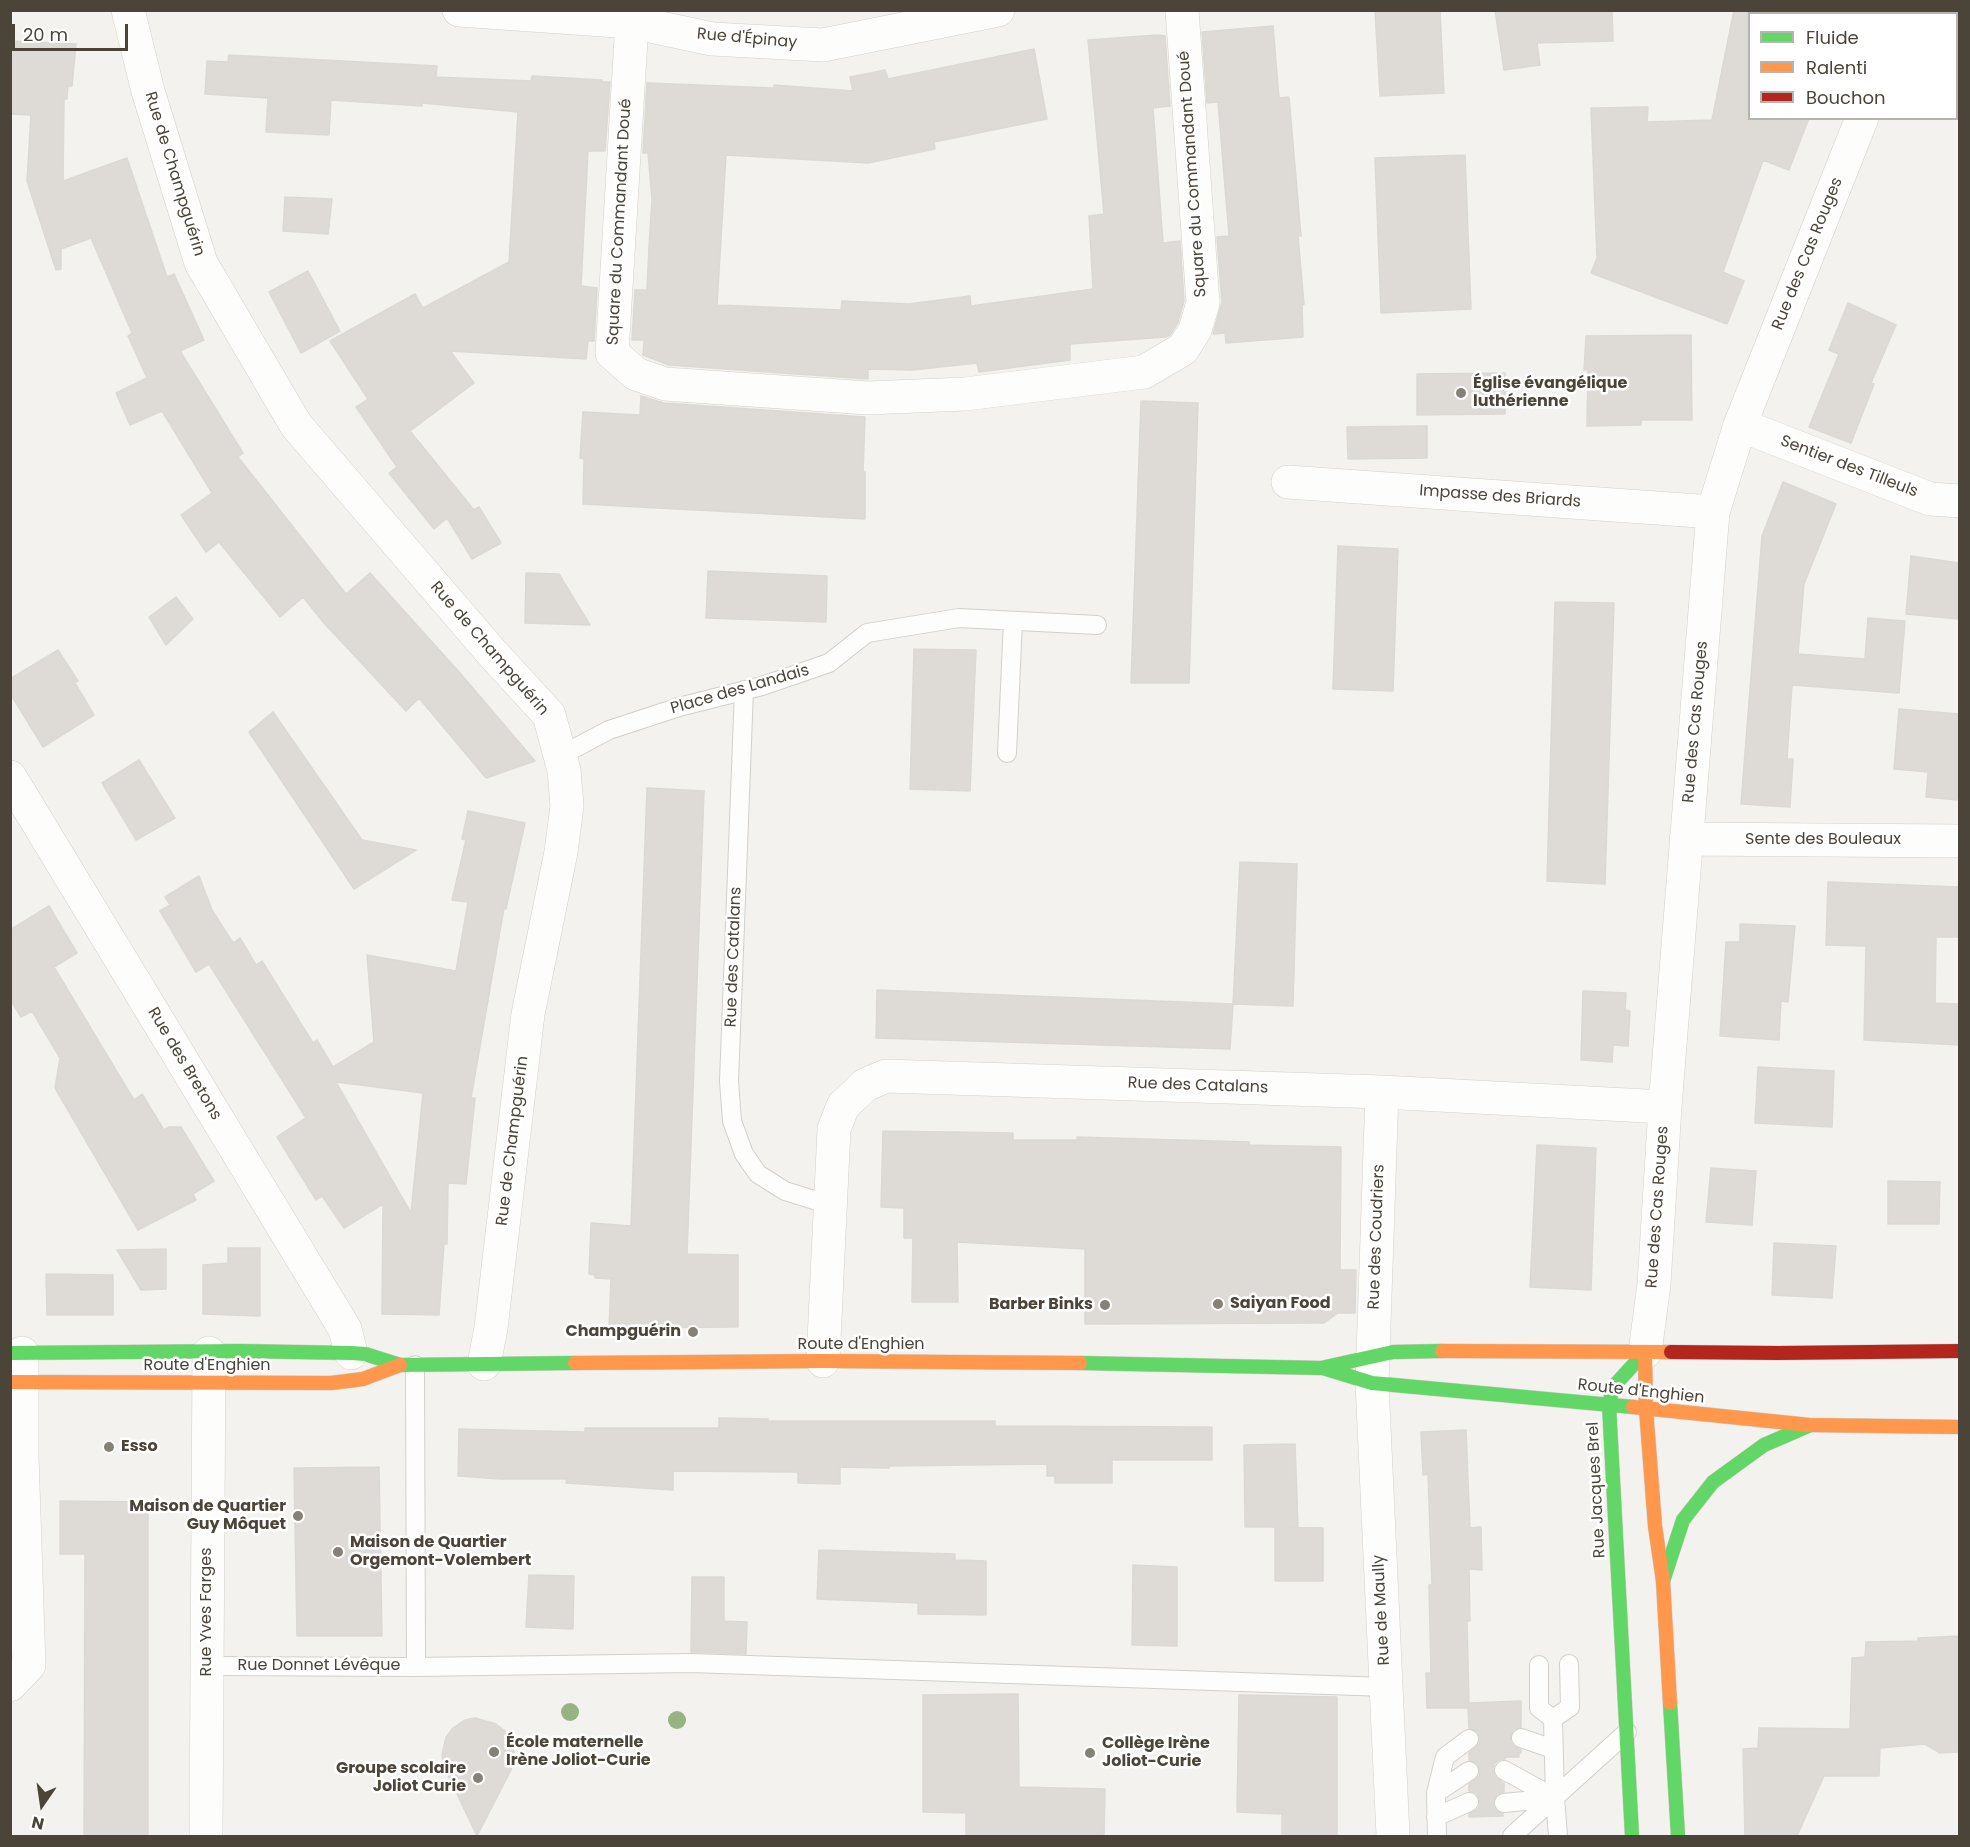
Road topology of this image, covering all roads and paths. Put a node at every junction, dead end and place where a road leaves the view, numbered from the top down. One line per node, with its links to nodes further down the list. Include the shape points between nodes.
1 (128, 10): 15 (street, Rue de Champguérin, via 148,91 201,263 296,425 549,715)
2 (459, 10): 5 (street, Rue d'Épinay)
3 (998, 10): 5 (street, Rue d'Épinay, via 823,45 712,39)
4 (1182, 10): 5 (street, Square du Commandant Doué, via 1203,303 1195,330 1183,349 1144,372 965,394 868,398 665,384 636,374 612,353)
5 (632, 22)
6 (1861, 120): 7 (street, Rue des Cas Rouges)
7 (1740, 425): 9 (street, Sentier des Tilleuls, via 1930,499); 10 (street, Rue des Cas Rouges)
8 (1288, 482): 10 (street, Impasse des Briards)
9 (1959, 501)
10 (1713, 512): 17 (street, Rue des Cas Rouges)
11 (1013, 621): 12 (lane, Place des Landais); 13 (lane, Place des Landais, via 959,618 867,633 829,663); 14 (lane)
12 (1097, 625)
13 (744, 690): 15 (lane, Place des Landais, via 609,730); 21 (lane, Rue des Catalans, via 729,1081 732,1121 744,1154 758,1174 785,1191)
14 (1007, 753)
15 (560, 756): 26 (street, Rue de Champguérin, via 567,806 528,1014)
16 (10, 777): 24 (street, Rue des Bretons, via 345,1329)
17 (1686, 839): 18 (street, Sente des Bouleaux); 20 (street, Rue des Cas Rouges)
18 (1959, 841)
19 (1382, 1092): 20 (street, Rue des Catalans); 21 (street, Rue des Catalans, via 886,1076 865,1085 843,1106 834,1129); 31 (street, Rue des Coudriers)
20 (1665, 1107): 22 (street, Rue des Cas Rouges, via 1654,1284)
21 (830, 1205): 25 (street, Rue des Catalans)
22 (1645, 1352): 23 (main road, Route d'Enghien); 31 (main road, Route d'Enghien, via 1393,1352); 32 (main road, Rue Jacques Brel, via 1613,1387); 33 (main road)
23 (1959, 1352)
24 (351, 1353): 27 (main road, Route d'Enghien); 29 (main road, Route d'Enghien)
25 (823, 1361): 26 (main road, Route d'Enghien); 30 (main road, Route d'Enghien)
26 (484, 1364): 27 (main road, Route d'Enghien)
27 (407, 1365): 29 (main road, Route d'Enghien, via 363,1379 331,1383); 42 (lane, Rue Donnet Lévêque)
28 (16, 1367): 29 (main road, Route d'Enghien); 29 (main road, Route d'Enghien); 36 (street)
29 (209, 1367): 41 (street, Rue Yves Farges)
30 (1321, 1368): 31 (main road, Route d'Enghien); 31 (main road, Route d'Enghien)
31 (1373, 1369): 32 (main road, Route d'Enghien); 44 (street, Rue de Maully)
32 (1609, 1405): 33 (main road, Route d'Enghien); 46 (main road, Rue Jacques Brel)
33 (1646, 1409): 34 (main road, Route d'Enghien); 37 (main road)
34 (1809, 1425): 35 (main road, Route d'Enghien); 37 (main road, via 1764,1445 1713,1482 1683,1520)
35 (1959, 1427)
36 (16, 1455): 38 (street)
37 (1663, 1581): 63 (main road)
38 (20, 1645): 43 (street, via 29,1665)
39 (1569, 1664): 45 (lane, via 1570,1707)
40 (1539, 1665): 45 (lane, via 1539,1708)
41 (207, 1666): 42 (lane, Rue Donnet Lévêque); 57 (street, Rue Yves Farges)
42 (416, 1667): 44 (lane, via 691,1663)
43 (10, 1685)
44 (1386, 1687): 58 (street, Rue de Maully)
45 (1553, 1719): 49 (lane)
46 (1627, 1732): 53 (lane); 62 (main road, Rue Jacques Brel)
47 (1521, 1738): 49 (lane)
48 (1469, 1739): 52 (lane, via 1445,1757)
49 (1553, 1749): 53 (lane)
50 (1504, 1770): 53 (lane)
51 (1469, 1771): 52 (lane)
52 (1436, 1793): 56 (lane)
53 (1554, 1798): 55 (lane); 60 (lane); 61 (lane)
54 (1469, 1802): 56 (lane)
55 (1504, 1803)
56 (1436, 1817): 59 (lane)
57 (206, 1836)
58 (1393, 1836)
59 (1437, 1836)
60 (1512, 1836)
61 (1558, 1836)
62 (1632, 1836)
63 (1678, 1836)

